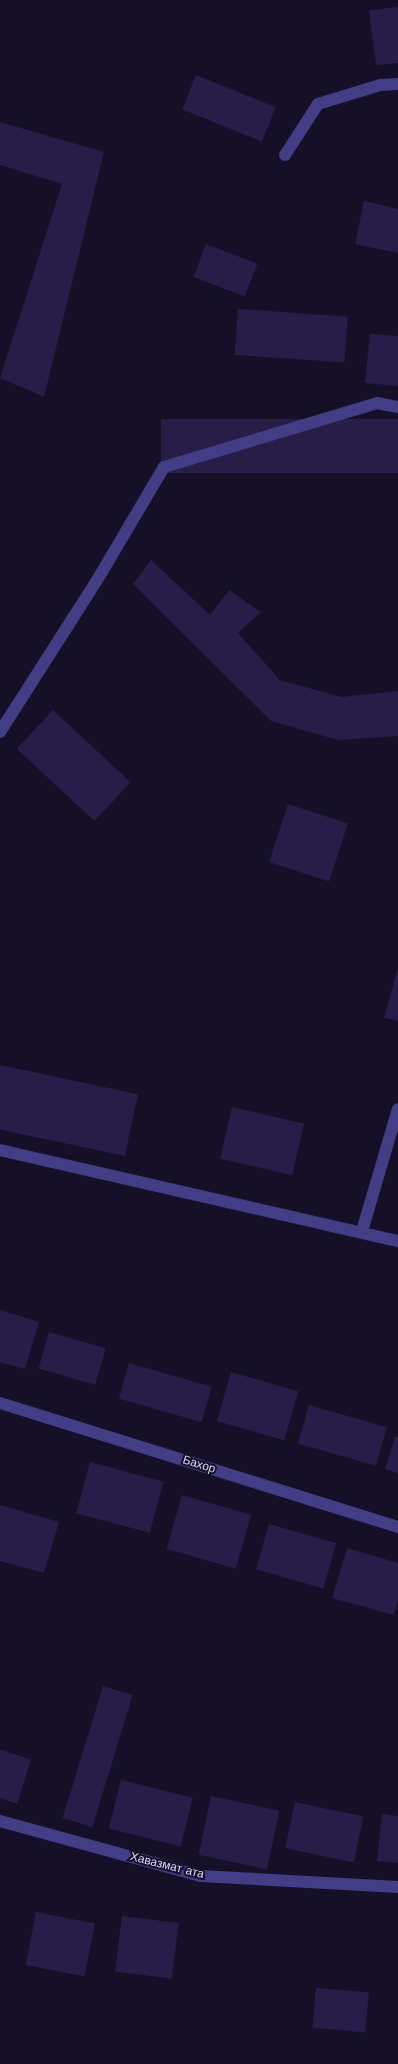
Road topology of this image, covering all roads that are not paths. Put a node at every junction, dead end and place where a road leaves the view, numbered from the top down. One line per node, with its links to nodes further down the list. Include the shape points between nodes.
1 (398, 84): 2 (street, via 380,85 318,104)
2 (285, 155)
3 (398, 407): 4 (street, via 377,404 164,467 96,582)
4 (0, 732)
5 (398, 1108): 7 (street)
6 (0, 1150): 7 (street)
7 (362, 1231): 8 (street)
8 (398, 1241)
9 (0, 1403): 10 (street, Бахор)
10 (398, 1527)
11 (0, 1821): 12 (street, Хавазмат ата, via 201,1876)
12 (398, 1887)

